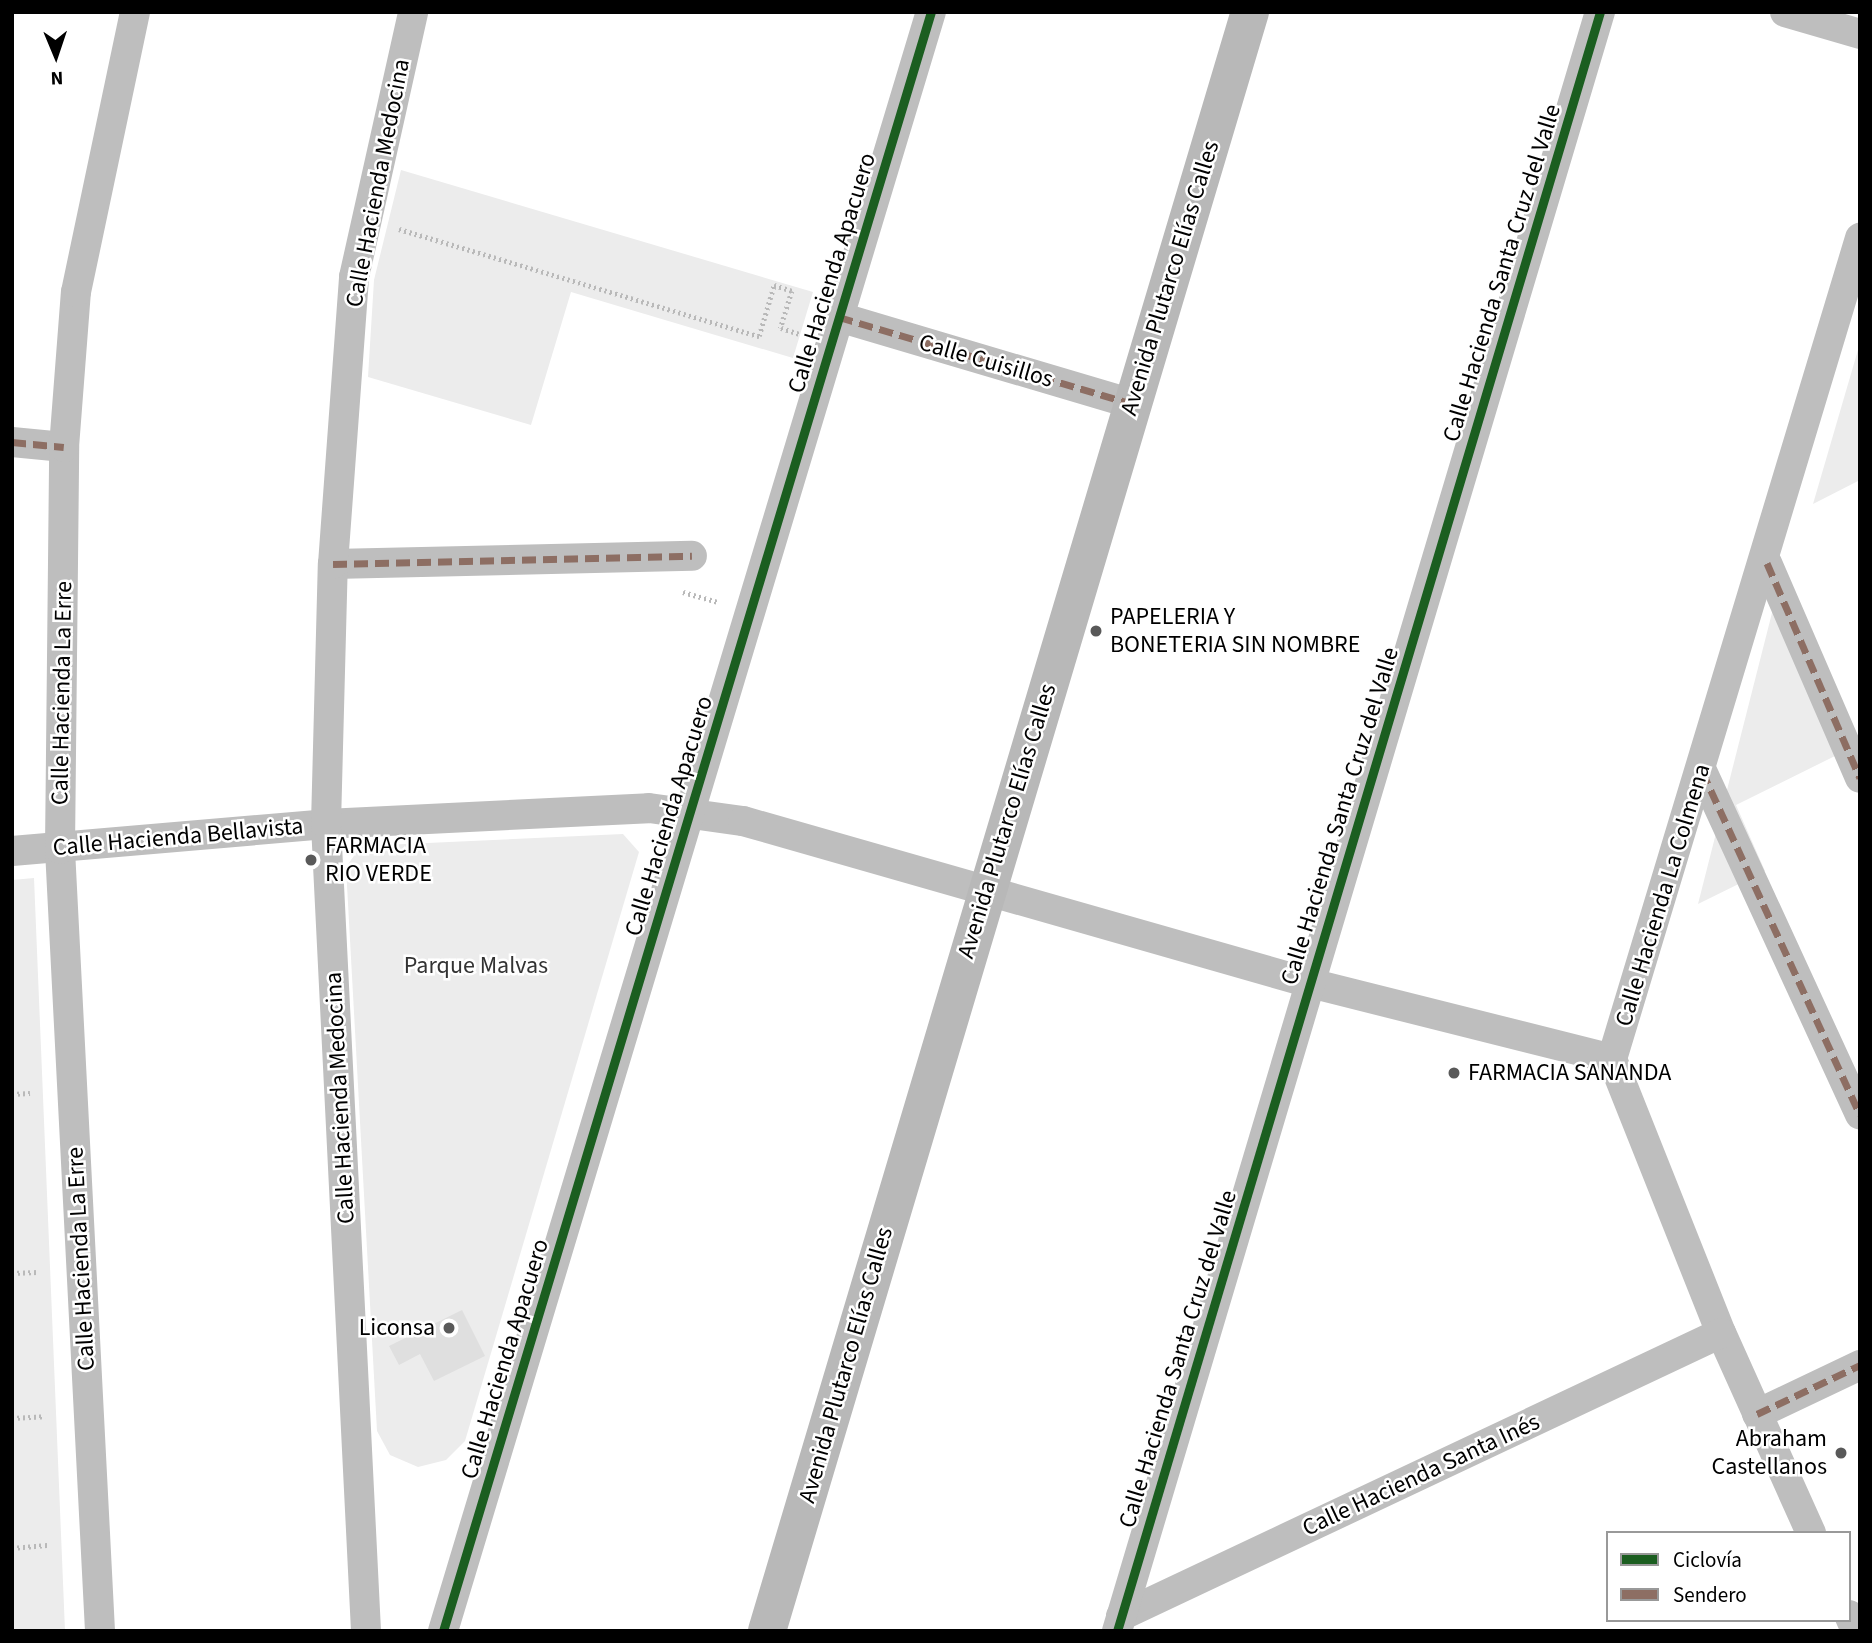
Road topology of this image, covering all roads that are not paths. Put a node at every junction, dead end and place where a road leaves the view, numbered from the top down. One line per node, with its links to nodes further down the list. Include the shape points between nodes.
1 (135, 12): 12 (street, Calle Hacienda La Erre, via 76,292)
2 (414, 12): 15 (street, Calle Hacienda Medocina, via 354,277)
3 (931, 12): 9 (street, Calle Hacienda Apacuero)
4 (1250, 12): 10 (street, Avenida Plutarco Elías Calles)
5 (1600, 12): 23 (street, Calle Hacienda Santa Cruz del Valle)
6 (1785, 12): 7 (street)
7 (1860, 34)
8 (1860, 238): 14 (street, Calle Hacienda La Colmena)
9 (835, 330): 10 (street, Calle Cuisillos); 18 (street, Calle Hacienda Apacuero)
10 (1132, 404): 22 (street, Avenida Plutarco Elías Calles)
11 (12, 442): 12 (street)
12 (64, 447): 20 (street, Calle Hacienda La Erre)
13 (692, 556): 15 (street)
14 (1767, 563): 16 (street, Calle Hacienda La Colmena); 17 (street)
15 (333, 564): 19 (street, Calle Hacienda Medocina)
16 (1702, 771): 24 (street, Calle Hacienda La Colmena); 25 (street)
17 (1860, 778)
18 (689, 813): 19 (street, Calle Hacienda Bellavista, via 649,808); 22 (street, Calle Hacienda Bellavista, via 743,821); 33 (street, Calle Hacienda Apacuero)
19 (326, 824): 20 (street, Calle Hacienda Bellavista); 32 (street, Calle Hacienda Medocina)
20 (60, 849): 21 (street, Calle Hacienda Bellavista); 31 (street, Calle Hacienda La Erre)
21 (12, 851)
22 (986, 890): 23 (street, Calle Hacienda Bellavista); 34 (street, Avenida Plutarco Elías Calles)
23 (1310, 984): 24 (street, Calle Hacienda Bellavista); 30 (street, Calle Hacienda Santa Cruz del Valle)
24 (1612, 1059): 26 (street, Calle Hacienda La Colmena)
25 (1860, 1114)
26 (1721, 1333): 28 (street, Calle Hacienda La Colmena); 30 (street, Calle Hacienda Santa Inés)
27 (1860, 1365): 28 (street)
28 (1757, 1414): 29 (street, Calle Hacienda La Colmena)
29 (1810, 1531)
30 (1119, 1623)
31 (100, 1631)
32 (366, 1631)
33 (443, 1631)
34 (767, 1631)

